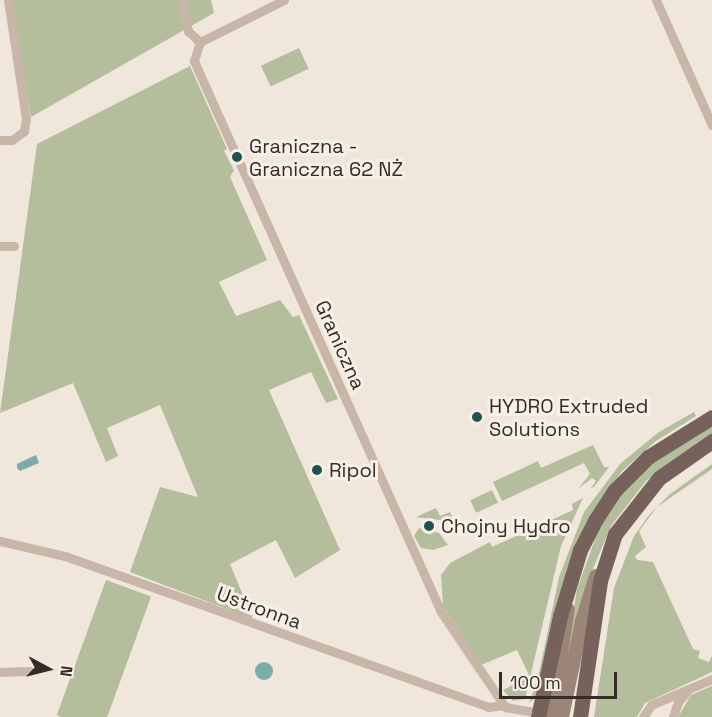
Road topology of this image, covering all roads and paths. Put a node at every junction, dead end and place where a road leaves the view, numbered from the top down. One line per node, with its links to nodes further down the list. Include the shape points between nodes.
1 (8, 0): 7 (street, via 26,119 24,131 12,140)
2 (182, 0): 5 (street, via 188,31)
3 (284, 0): 5 (street)
4 (656, 0): 6 (street)
5 (200, 42): 18 (street, Graniczna, via 194,61 424,577 460,646)
6 (712, 125)
7 (0, 140)
8 (0, 246): 9 (street)
9 (14, 246)
10 (712, 417): 19 (main road, via 672,438 627,477 596,519 571,577)
11 (712, 441): 13 (main road, via 659,478 626,515)
12 (0, 541): 18 (street, Ustronna, via 65,556 488,707)
13 (610, 544): 20 (main road, via 587,603); 21 (main road, via 600,581)
14 (29, 671): 15 (street)
15 (0, 672)
16 (712, 679): 17 (street)
17 (689, 690): 22 (street, via 651,705); 23 (street, via 678,702)
18 (509, 711): 19 (street)
19 (543, 716)
20 (562, 717)
21 (580, 717)
22 (643, 717)
23 (673, 717)

